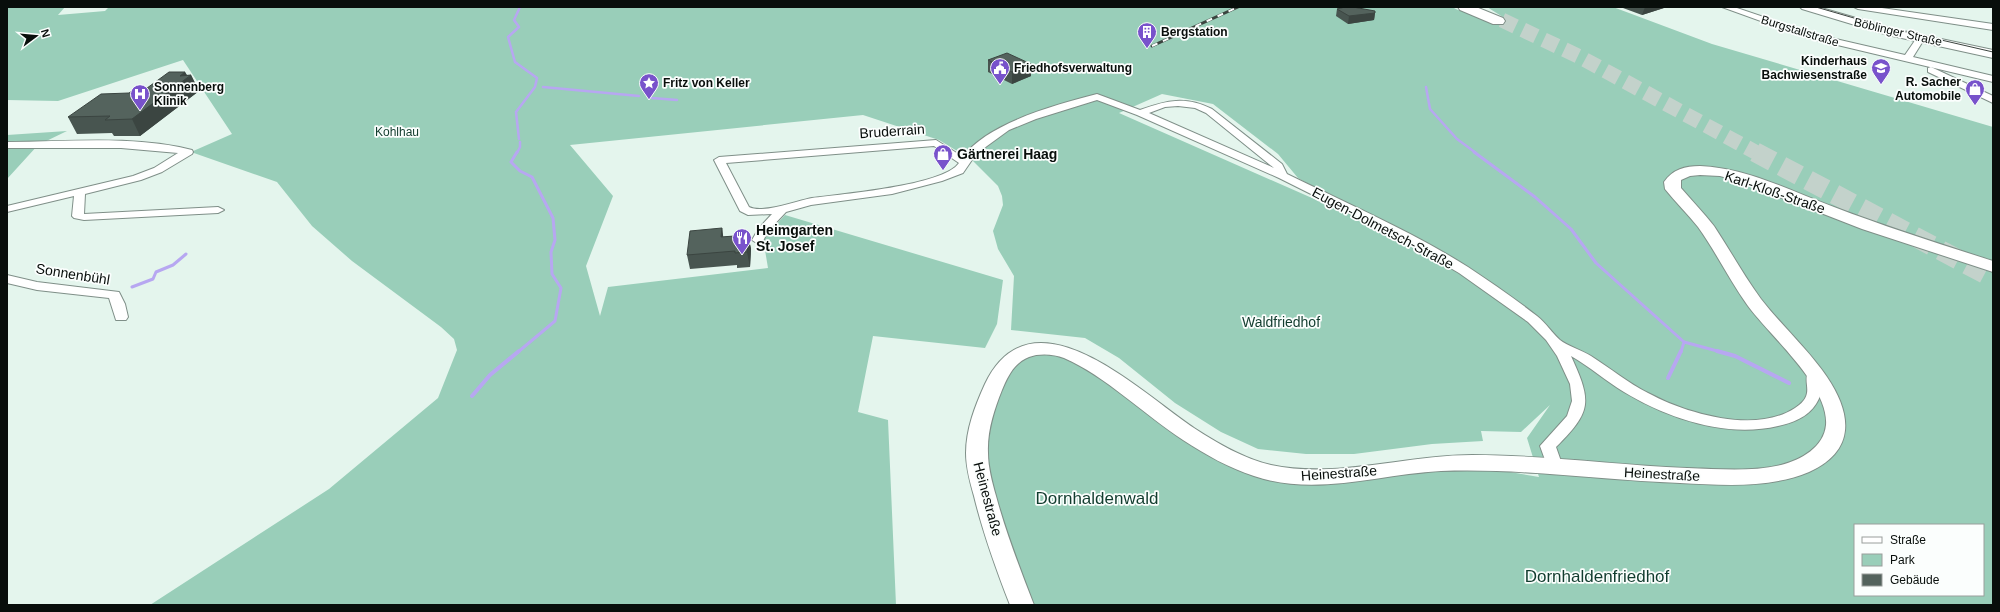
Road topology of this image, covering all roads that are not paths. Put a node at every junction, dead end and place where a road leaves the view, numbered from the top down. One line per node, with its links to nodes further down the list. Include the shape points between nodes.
1 (1465, 7): 2 (main road, via 1500,20)
2 (1480, 7)
3 (1726, 7): 9 (street, Burgstallstraße, via 1811,36)
4 (1806, 7): 8 (main road, Böblinger Straße, via 1885,30)
5 (1858, 7): 6 (street)
6 (1993, 27)
7 (1919, 41): 9 (street)
8 (1992, 54)
9 (1908, 59): 10 (street, Burgstallstraße)
10 (1931, 64): 11 (street, Burgstallstraße); 12 (street, via 1928,69)
11 (1993, 79)
12 (1993, 100)
13 (1140, 113): 15 (street, Eugen-Dolmetsch-Straße, via 1097,96 1006,128 985,141); 16 (street, Eugen-Dolmetsch-Straße); 16 (street, Eugen-Dolmetsch-Straße, via 1164,104 1178,103 1202,108 1278,166)
14 (7, 145): 17 (street, via 132,145 188,152 158,170 137,178)
15 (964, 162): 20 (street, Bruderrain, via 959,171 915,186 810,202); 20 (street, Bruderrain, via 936,143 719,160 748,212)
16 (1282, 176): 25 (street, Eugen-Dolmetsch-Straße, via 1434,252 1533,319)
17 (80, 192): 18 (street); 19 (street, via 78,216 84,217)
18 (7, 209)
19 (218, 210)
20 (782, 210): 21 (street, Bruderrain, via 762,230)
21 (758, 240)
22 (1993, 267): 26 (main road, Karl-Kloß-Straße, via 1883,231 1743,178 1705,171 1678,175 1672,182 1673,189 1705,225 1735,276 1758,307)
23 (7, 279): 24 (street, Sonnenbühl, via 37,286 114,295 119,304)
24 (120, 317)
25 (1556, 344): 26 (street, Eugen-Dolmetsch-Straße, via 1586,358 1654,402 1683,414 1730,423 1775,423 1794,416 1809,404 1814,395); 27 (street, Eugen-Dolmetsch-Straße, via 1577,384 1579,401 1570,423 1548,446)
26 (1814, 373): 27 (main road, Heinestraße, via 1831,401 1836,427 1826,450 1801,467 1777,473 1734,477 1677,476)
27 (1555, 467): 28 (main road, Heinestraße, via 1453,463 1315,477 1266,472 1238,461 1204,442 1073,354 1050,349 1022,352 1007,361 993,386 984,408 977,454 987,506)
28 (1022, 605)

